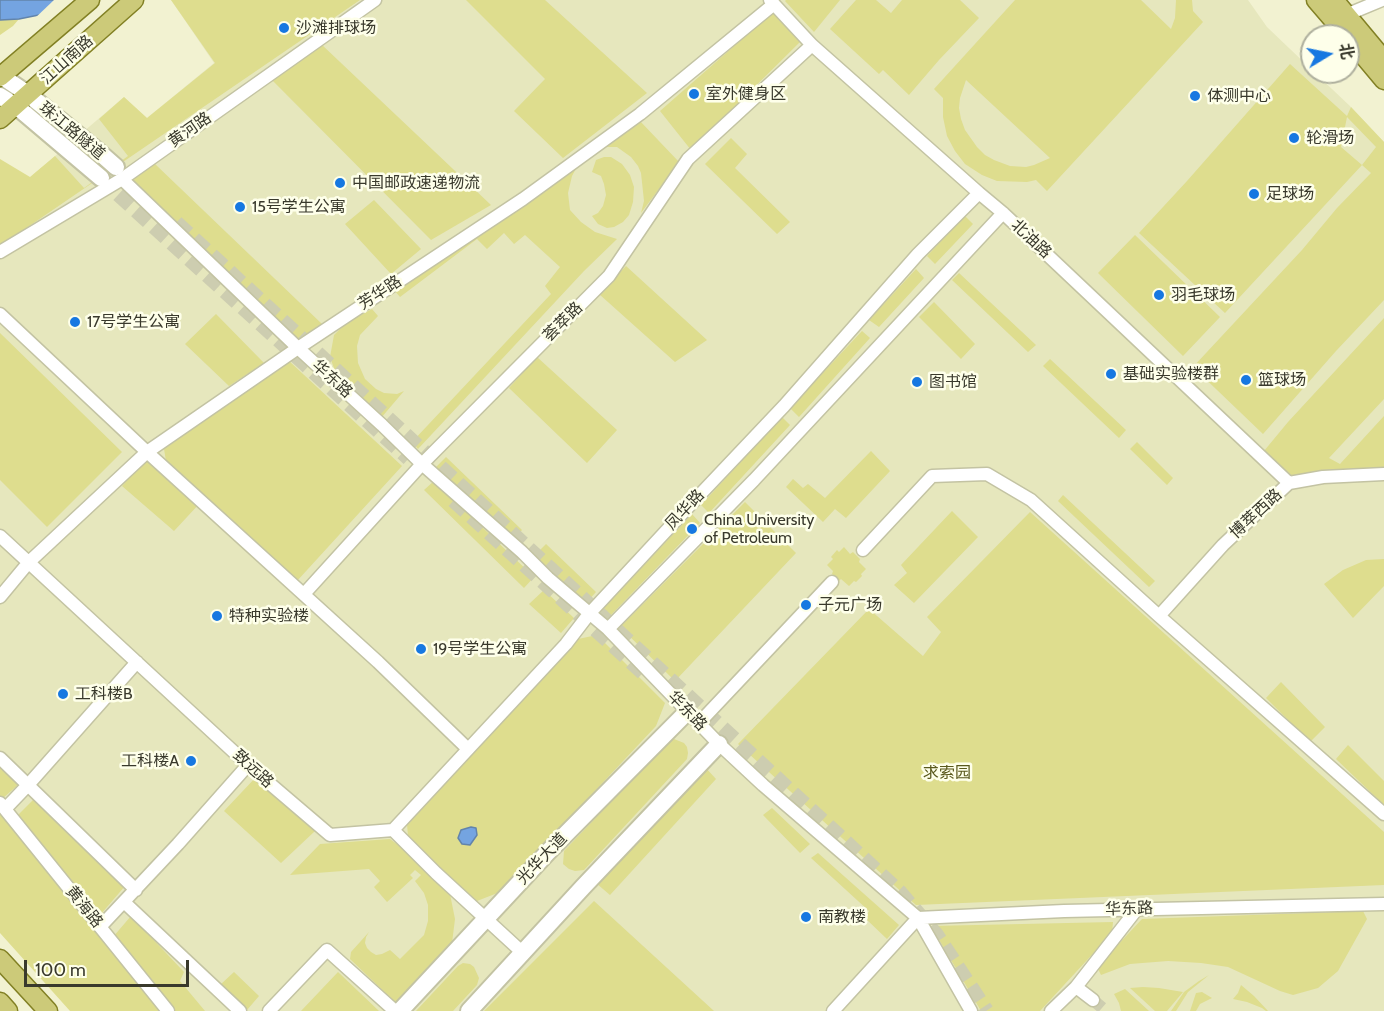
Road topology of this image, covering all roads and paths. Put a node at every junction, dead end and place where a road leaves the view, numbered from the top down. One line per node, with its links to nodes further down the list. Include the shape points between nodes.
1 (90, 0): 15 (main road, 江山南路)
2 (375, 0): 20 (street, 黄河路)
3 (1316, 0): 8 (main road)
4 (1334, 0): 9 (main road)
5 (1382, 0): 10 (street)
6 (132, 2): 18 (main road, 江山南路)
7 (772, 2): 12 (street, 北油路); 26 (street, 芳华路, via 640,114 530,195)
8 (1341, 24)
9 (1343, 24)
10 (1350, 24)
11 (1360, 40): 14 (main road)
12 (812, 45): 22 (street, 北油路); 28 (street, 荟萃路, via 688,159 609,276)
13 (1360, 48): 16 (main road)
14 (1384, 60)
15 (0, 76): 18 (street)
16 (1384, 80)
17 (0, 96): 18 (street)
18 (22, 100): 19 (main road, 江山南路); 20 (street, 珠江路隧道, via 99,152); 21 (street, 珠江路隧道)
19 (0, 119)
20 (119, 173): 24 (street, 黄河路); 26 (street, 华东路)
21 (101, 178)
22 (979, 193): 23 (street, 北油路); 37 (street, 凤华路, via 918,254 784,406)
23 (1003, 213): 30 (street, 北油路); 39 (street, 凤华路, via 754,480)
24 (0, 252)
25 (0, 314): 27 (street)
26 (298, 348): 27 (street, 芳华路); 28 (street, 华东路)
27 (147, 452): 33 (street, 芳华路); 35 (street)
28 (422, 464): 35 (street, 荟萃路); 37 (street, 华东路)
29 (1384, 474): 30 (street, 博萃西路)
30 (1289, 483): 38 (street, 博萃西路, via 1223,544)
31 (0, 536): 33 (street, 致远路)
32 (863, 550): 38 (street, via 932,476 987,474 1031,500)
33 (29, 562): 36 (street, 芳华路); 40 (street, 致远路)
34 (832, 582): 41 (street, 光华大道)
35 (304, 594): 43 (street)
36 (0, 597)
37 (589, 614): 39 (street, 华东路); 43 (street, 凤华路)
38 (1158, 616): 48 (street)
39 (608, 629): 41 (street, 华东路)
40 (137, 662): 45 (street, 致远路); 46 (street)
41 (693, 718): 42 (street, 华东路); 55 (street, 光华大道, via 548,852)
42 (719, 744): 54 (street, 华东路); 57 (street)
43 (468, 749): 49 (street, 凤华路)
44 (0, 758): 46 (street)
45 (248, 765): 49 (street, 致远路, via 330,835); 50 (street)
46 (28, 785): 47 (street); 50 (street)
47 (2, 806): 56 (street, 黄海路)
48 (1384, 814)
49 (393, 830): 55 (street)
50 (136, 890): 51 (street)
51 (124, 902): 56 (street); 65 (street)
52 (1384, 904): 53 (street, 华东路)
53 (1137, 909): 54 (street, 华东路); 59 (street)
54 (918, 918): 70 (street); 71 (street)
55 (485, 919): 57 (street); 68 (street, 光华大道)
56 (100, 927): 64 (street, 黄海路)
57 (523, 953): 69 (street)
58 (0, 959): 63 (main road)
59 (1076, 987): 60 (street); 72 (street)
60 (1093, 1000)
61 (0, 1002): 62 (main road)
62 (8, 1011)
63 (48, 1011)
64 (168, 1011)
65 (240, 1011)
66 (269, 1011): 67 (street, via 327,950)
67 (395, 1011)
68 (400, 1011)
69 (469, 1011)
70 (833, 1011)
71 (971, 1011)
72 (1051, 1011)

